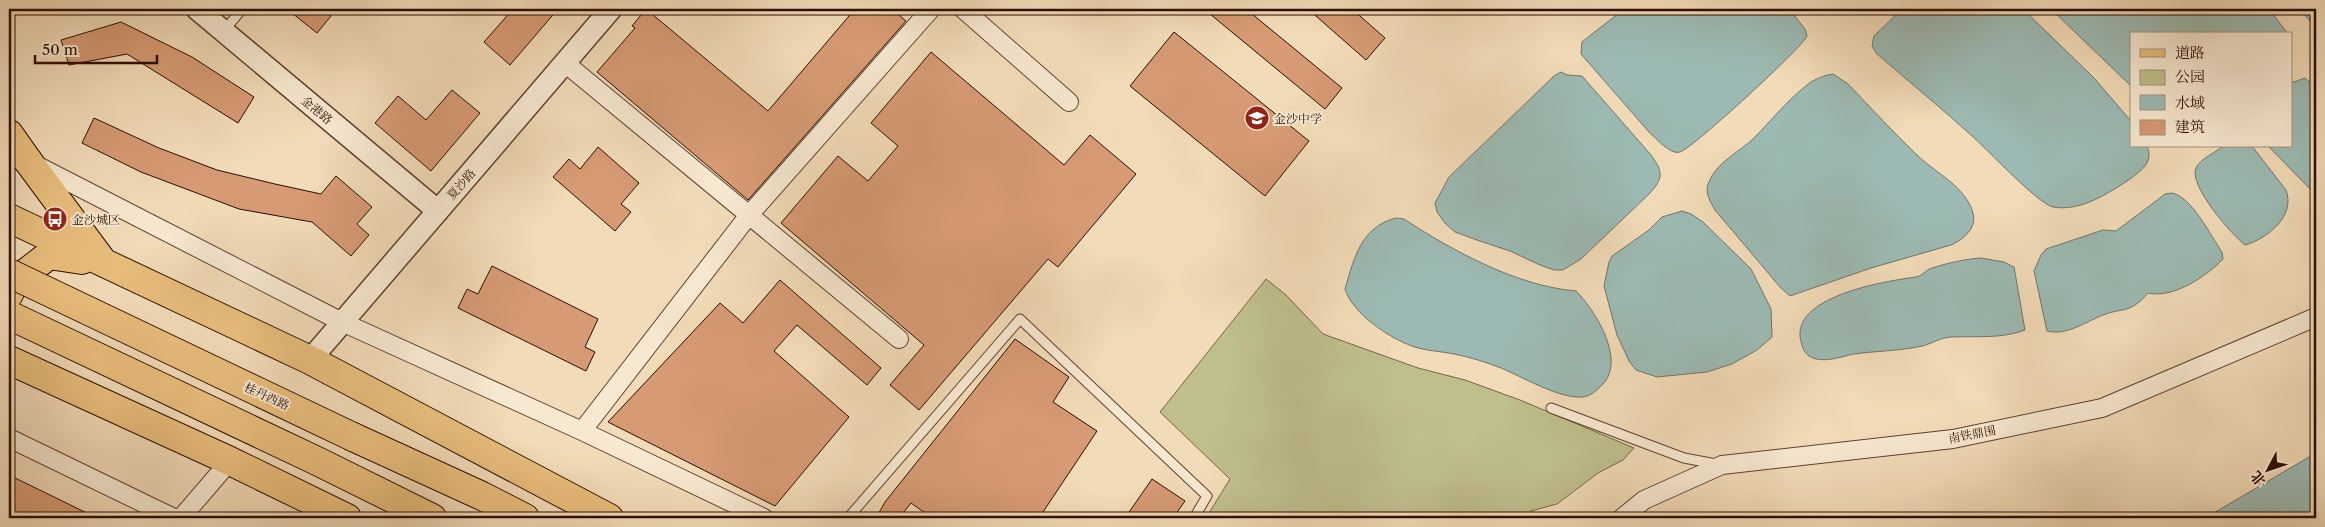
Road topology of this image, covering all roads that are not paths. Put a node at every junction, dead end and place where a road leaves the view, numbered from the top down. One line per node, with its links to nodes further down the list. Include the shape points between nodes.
1 (196, 9): 6 (street, 金港路)
2 (242, 9): 6 (lane)
3 (611, 9): 7 (street, 夏沙路)
4 (931, 9): 12 (street)
5 (962, 9): 8 (street)
6 (224, 31): 11 (street, 金港路)
7 (565, 63): 11 (street, 夏沙路); 12 (street)
8 (1068, 102)
9 (9, 134): 10 (main road)
10 (28, 161): 14 (main road); 19 (street)
11 (438, 210): 19 (street, 夏沙路)
12 (749, 215): 20 (street); 25 (street)
13 (9, 218): 14 (main road)
14 (105, 265): 16 (main road, via 49,254 14,282); 22 (main road)
15 (9, 273): 29 (main road, 桂丹西路, bridge)
16 (9, 294)
17 (9, 315): 34 (main road)
18 (2316, 317): 28 (street, 南铁鼎围, via 2102,408 1953,438)
19 (342, 322): 22 (street, 夏沙路); 25 (street)
20 (899, 339)
21 (9, 344): 23 (main road)
22 (310, 360): 30 (main road)
23 (18, 364): 27 (main road)
24 (1551, 408): 28 (lane, via 1684,458)
25 (582, 432): 38 (street)
26 (9, 438): 31 (street)
27 (230, 461): 32 (street); 33 (main road)
28 (1722, 465): 41 (street, 南铁鼎围, via 1644,500)
29 (482, 496): 35 (main road, 桂丹西路); 36 (main road)
30 (600, 514): 37 (street)
31 (174, 518)
32 (181, 518)
33 (347, 518)
34 (432, 518)
35 (526, 518)
36 (547, 518)
37 (621, 518)
38 (764, 518)
39 (848, 518): 40 (lane, via 1020,319 1208,496)
40 (1194, 518)
41 (1622, 518)

